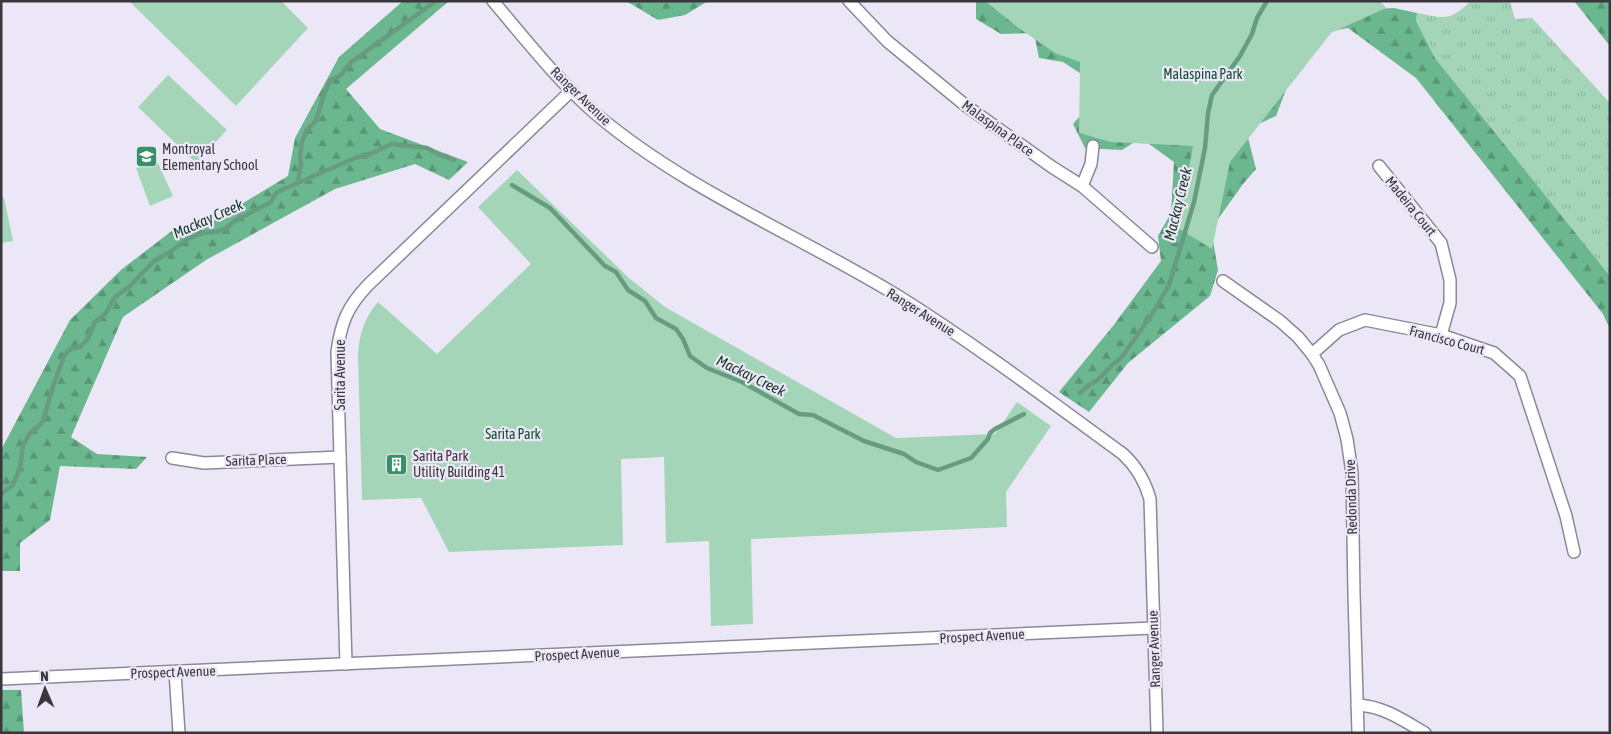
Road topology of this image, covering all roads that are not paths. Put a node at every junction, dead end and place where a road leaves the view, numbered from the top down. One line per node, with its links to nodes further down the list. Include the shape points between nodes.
1 (493, 1): 3 (street, Ranger Avenue)
2 (849, 1): 6 (street, Malaspina Place, via 887,41 966,105)
3 (571, 91): 11 (street, Sarita Avenue, via 368,285 349,307 337,352); 14 (street, Ranger Avenue, via 630,141 686,177 896,295 966,340 1128,458 1140,474 1150,500)
4 (1093, 146): 6 (street, via 1091,164)
5 (1379, 166): 9 (street, Madeira Court, via 1441,243 1450,280 1450,303)
6 (1082, 186): 7 (street, Malaspina Place)
7 (1152, 247)
8 (1223, 281): 10 (street, Redonda Drive, via 1280,321)
9 (1441, 335): 10 (street, Francisco Court, via 1365,320 1339,330); 13 (street, Francisco Court, via 1494,353 1520,376 1566,516)
10 (1312, 354): 18 (street, Redonda Drive, via 1340,413 1352,473)
11 (340, 457): 12 (street, Sarita Place, via 204,463); 15 (street, Sarita Avenue)
12 (172, 458)
13 (1574, 552)
14 (1153, 628): 15 (street, Prospect Avenue); 20 (street, Ranger Avenue)
15 (346, 664): 16 (street, Prospect Avenue)
16 (175, 672): 17 (street, Prospect Avenue); 19 (street)
17 (1, 679)
18 (1357, 706): 21 (street, Redonda Drive); 22 (street, via 1392,713)
19 (179, 733)
20 (1157, 733)
21 (1358, 733)
22 (1425, 733)

